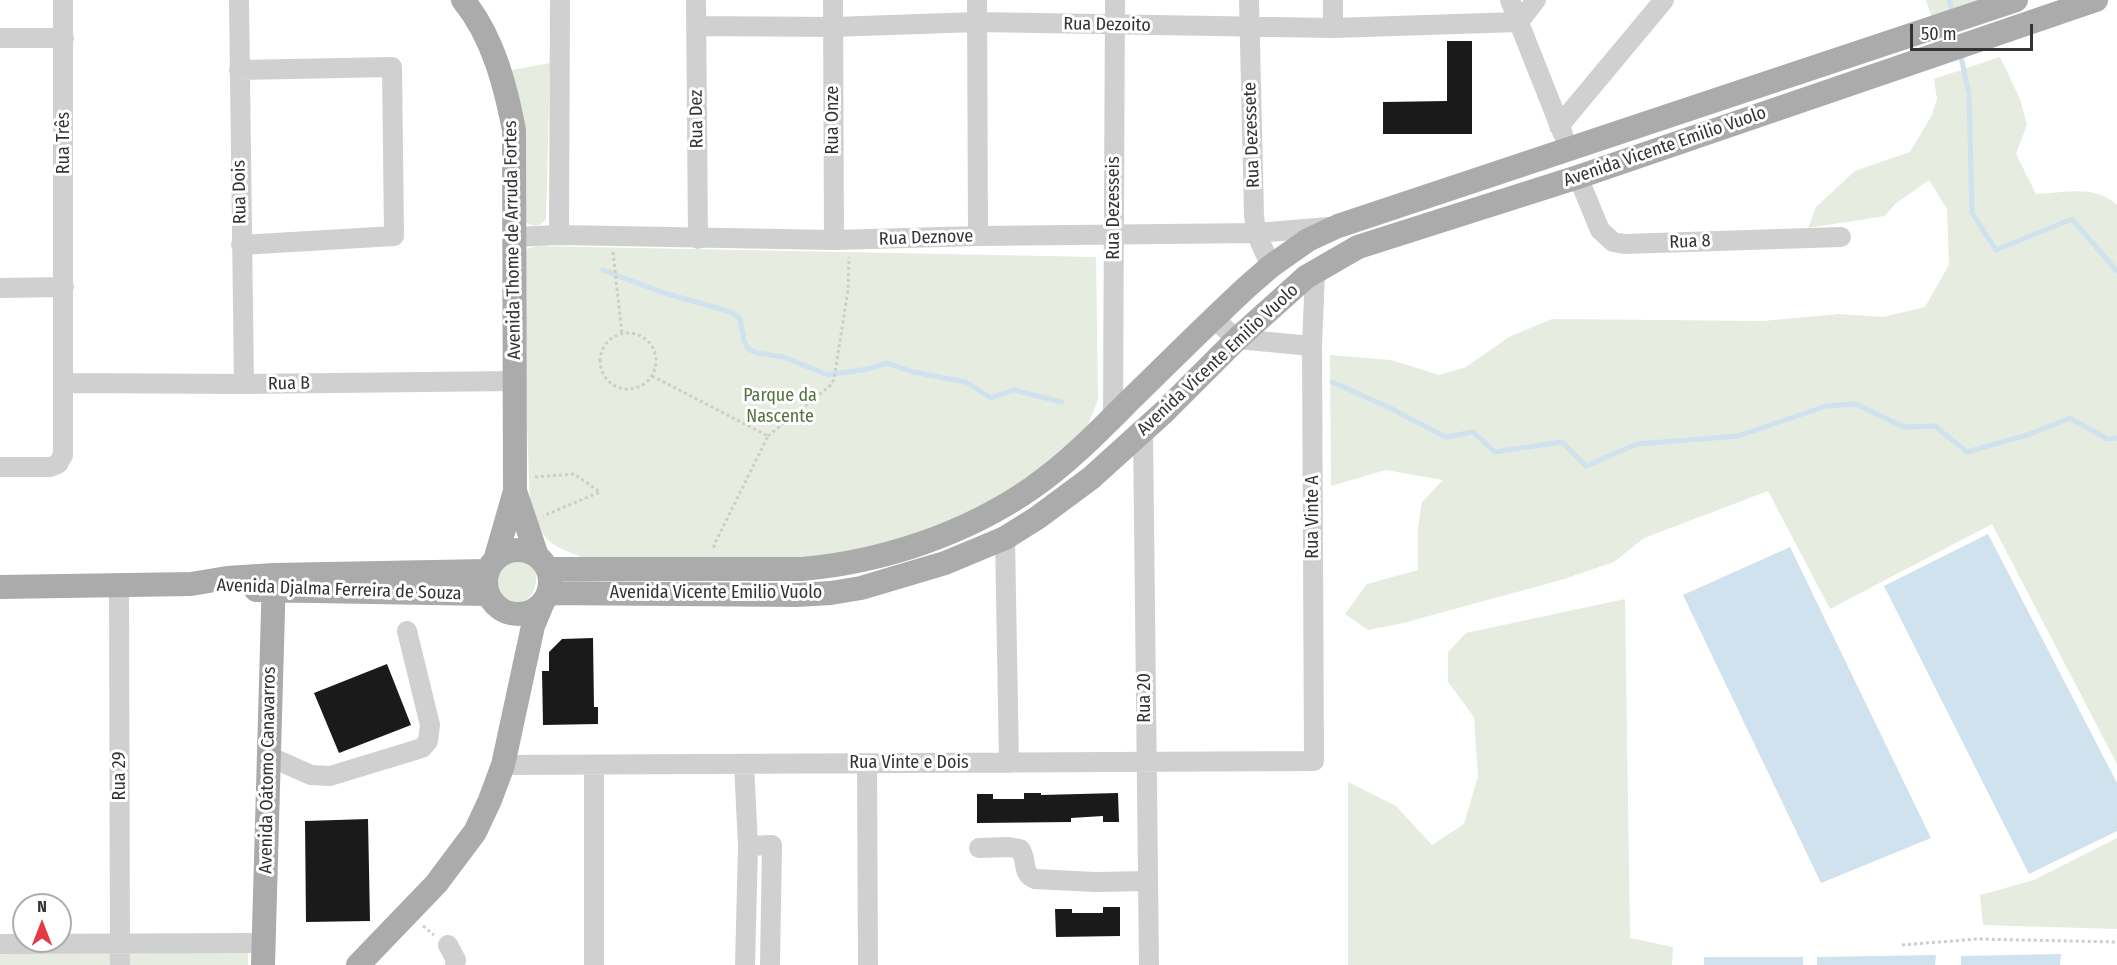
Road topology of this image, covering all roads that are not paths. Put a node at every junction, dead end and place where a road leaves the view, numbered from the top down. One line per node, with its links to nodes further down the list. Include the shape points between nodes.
1 (63, 0): 24 (street, Rua Três)
2 (239, 0): 25 (street, Rua Dois)
3 (464, 0): 34 (main road, Avenida Thome de Arruda Fortes, via 506,86 514,129)
4 (560, 0): 31 (street)
5 (696, 0): 18 (street, Rua Dez)
6 (833, 0): 21 (street, Rua Onze)
7 (977, 0): 16 (street)
8 (1115, 0): 19 (street, Rua Dezesseis)
9 (1249, 0): 20 (street, Rua Dezessete)
10 (1333, 0): 22 (street)
11 (1510, 0): 17 (street)
12 (1536, 0): 17 (street)
13 (1664, 0): 26 (street)
14 (2016, 0): 27 (main road, Avenida Vicente Emilio Vuolo)
15 (2096, 0): 28 (main road, Avenida Vicente Emilio Vuolo)
16 (976, 22): 19 (street, Rua Dezoito); 21 (street, Rua Dezoito); 33 (street)
17 (1519, 22): 22 (street, Rua Dezoito); 26 (street)
18 (696, 26): 21 (street, Rua Dezoito); 36 (street, Rua Dez)
19 (1115, 26): 20 (street, Rua Dezoito); 32 (street, Rua Dezesseis)
20 (1249, 26): 22 (street, Rua Dezoito); 30 (street, Rua Dezessete)
21 (833, 27): 37 (street, Rua Onze)
22 (1333, 28)
23 (0, 38): 24 (street)
24 (64, 38): 41 (street, Rua Três)
25 (239, 70): 38 (street, Rua Dois); 38 (street, via 392,67 394,236)
26 (1559, 126): 27 (street)
27 (1569, 150): 29 (main road, Avenida Vicente Emilio Vuolo)
28 (1578, 177): 35 (street, Rua 8, via 1600,230 1613,242); 40 (main road, Avenida Vicente Emilio Vuolo, via 1359,247)
29 (1338, 226): 30 (street, Rua Deznove); 39 (main road, Avenida Vicente Emilio Vuolo, via 1308,240)
30 (1256, 233): 32 (street, Rua Deznove); 39 (street, Rua Dezessete)
31 (559, 235): 34 (street, Rua Deznove); 36 (street, Rua Deznove)
32 (1114, 235): 33 (street, Rua Deznove); 49 (street, Rua Dezesseis)
33 (978, 236): 37 (street, Rua Deznove)
34 (514, 237): 46 (main road, Avenida Thome de Arruda Fortes)
35 (1841, 237)
36 (698, 238): 37 (street, Rua Deznove)
37 (842, 240)
38 (241, 245): 48 (street, Rua Dois)
39 (1271, 266): 43 (main road, Avenida Vicente Emilio Vuolo)
40 (1315, 272): 44 (main road, Avenida Vicente Emilio Vuolo); 45 (street, Rua Vinte A)
41 (64, 287): 42 (street); 47 (street, Rua Três)
42 (0, 288)
43 (1213, 318): 44 (street); 49 (main road, Avenida Vicente Emilio Vuolo)
44 (1237, 339): 45 (street); 50 (main road, Avenida Vicente Emilio Vuolo)
45 (1312, 346): 61 (street, Rua Vinte A)
46 (515, 381): 48 (street, Rua B); 52 (main road, Avenida Thome de Arruda Fortes)
47 (64, 383): 48 (street, Rua B); 51 (street, Rua Três, via 63,456 58,464)
48 (244, 384)
49 (1113, 417): 55 (main road, Avenida Vicente Emilio Vuolo, via 1080,450 1032,488 981,518 873,559 802,569)
50 (1143, 431): 53 (main road, Avenida Vicente Emilio Vuolo, via 1091,478); 62 (street, Rua 20)
51 (0, 467)
52 (515, 484): 54 (main road, Avenida Thome de Arruda Fortes); 55 (main road, Avenida Thome de Arruda Fortes)
53 (1005, 538): 55 (main road, Avenida Vicente Emilio Vuolo, via 945,563 831,593 785,595); 63 (street)
54 (490, 574): 55 (main road, via 506,552 516,549 527,551); 55 (main road, via 493,602 508,612 527,612); 56 (main road, Avenida Djalma Ferreira de Souza)
55 (544, 580): 66 (main road)
56 (273, 583): 58 (main road, Avenida Djalma Ferreira de Souza, via 227,578 190,584); 60 (main road, Avenida Oátomo Canavarros)
57 (0, 586): 58 (main road, Avenida Djalma Ferreira de Souza)
58 (119, 586): 72 (street, Rua 29)
59 (407, 631): 60 (street, via 430,724 428,741 422,748 330,776 311,775)
60 (268, 756): 74 (main road, Avenida Oátomo Canavarros)
61 (1314, 761): 62 (street, Rua Vinte e Dois)
62 (1146, 762): 63 (street, Rua Vinte e Dois); 70 (street, Rua 20)
63 (1009, 763): 65 (street, Rua Vinte e Dois)
64 (744, 764): 65 (street, Rua Vinte e Dois); 67 (street, Rua Vinte e Dois); 68 (street)
65 (867, 764): 81 (street)
66 (503, 765): 67 (street, Rua Vinte e Dois); 76 (main road, via 475,832 436,884)
67 (594, 765): 78 (street)
68 (748, 846): 79 (street); 80 (street, via 772,845)
69 (979, 848): 70 (street, via 1020,849 1025,856 1026,872 1035,879)
70 (1147, 881): 82 (street, Rua 20)
71 (0, 944): 72 (street)
72 (120, 944): 74 (street); 75 (street, Rua 29)
73 (448, 945): 77 (street)
74 (264, 954)
75 (120, 965)
76 (358, 965)
77 (456, 965)
78 (594, 965)
79 (745, 965)
80 (770, 965)
81 (868, 965)
82 (1149, 965)

